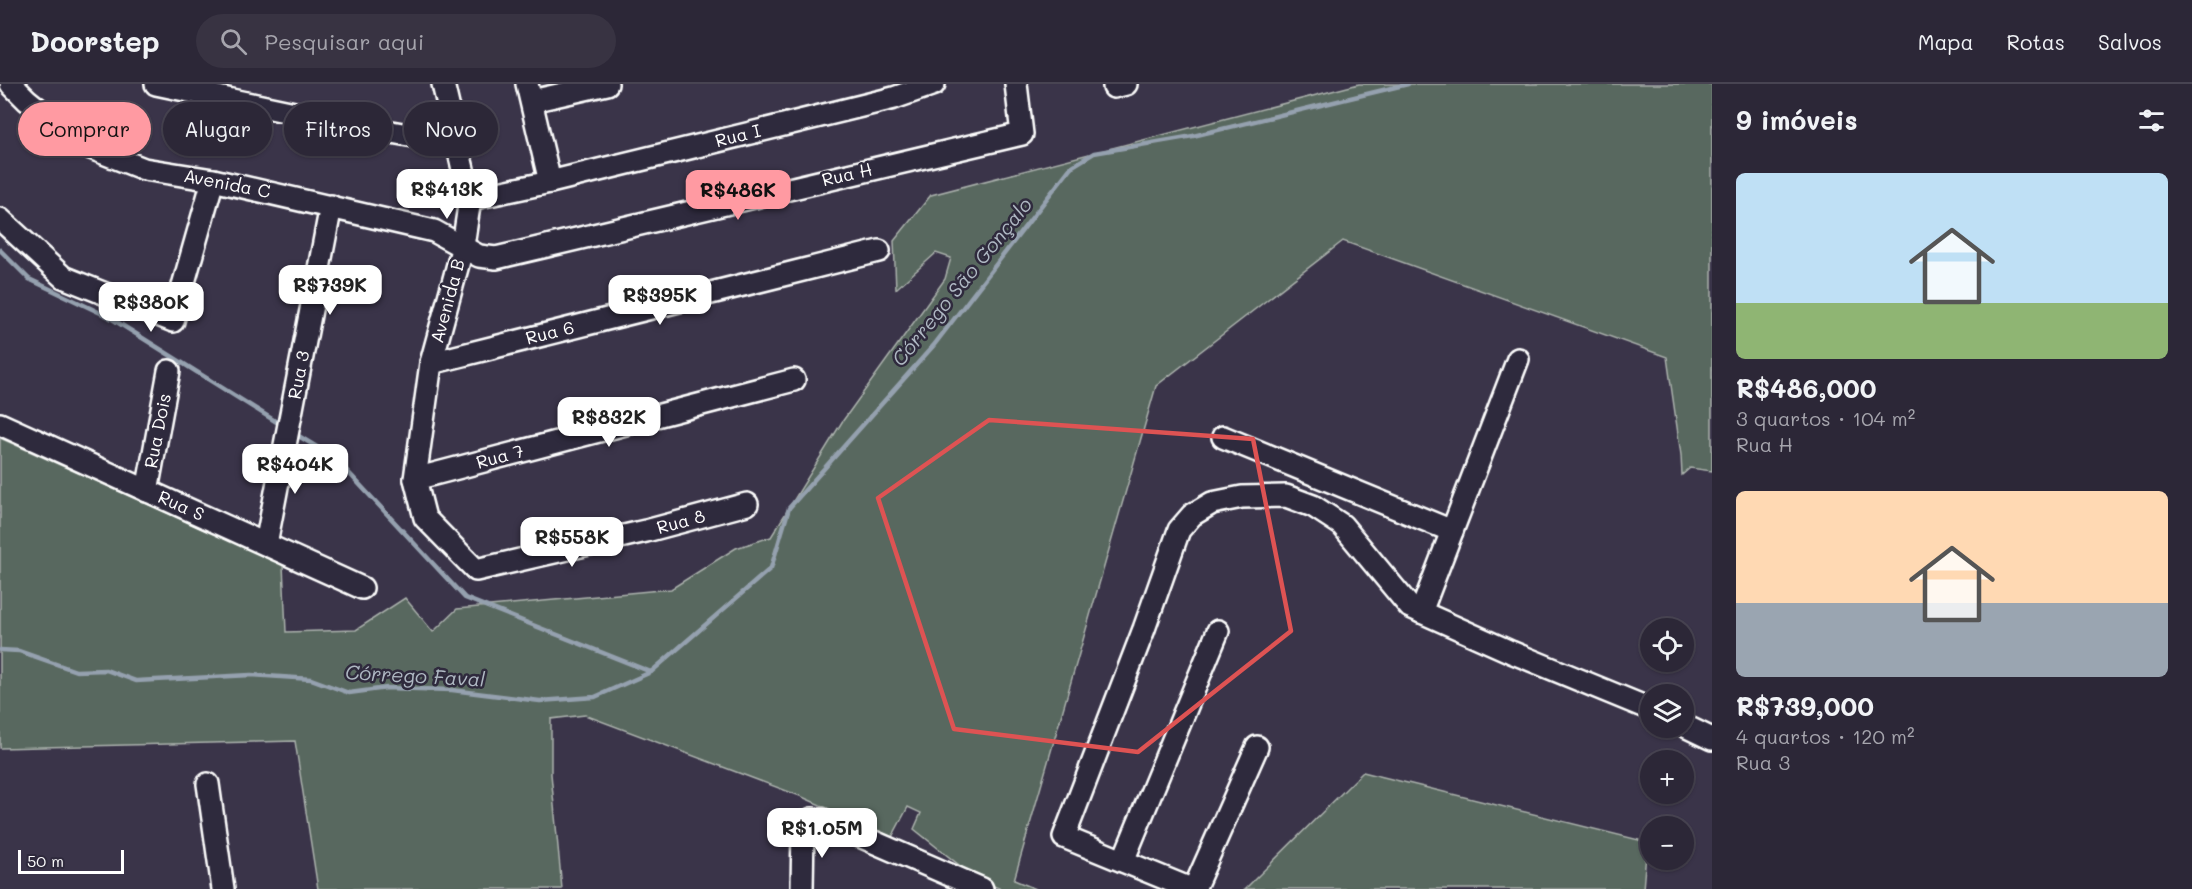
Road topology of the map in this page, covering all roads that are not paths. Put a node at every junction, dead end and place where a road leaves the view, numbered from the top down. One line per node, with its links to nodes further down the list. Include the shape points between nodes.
1 (11, 84): 8 (street, Avenida C)
2 (156, 84): 11 (street)
3 (443, 84): 10 (street, Avenida B)
4 (607, 84): 9 (street)
5 (934, 84): 7 (street, Rua I)
6 (1016, 84): 18 (street, Rua H, via 1022,134 496,258 479,256)
7 (892, 91): 14 (street, Rua I)
8 (32, 92): 13 (street, Avenida C, via 83,145 144,168)
9 (529, 93): 14 (street)
10 (448, 102)
11 (404, 134)
12 (461, 156): 15 (street, Avenida B)
13 (213, 180): 16 (street, Avenida C); 17 (street, via 173,321 63,277)
14 (550, 182): 15 (street, Rua I)
15 (470, 199): 18 (street, Avenida B)
16 (331, 206): 18 (street, Avenida C, via 434,231); 31 (street, Rua 3)
17 (0, 219)
18 (463, 246): 21 (street, Avenida B)
19 (879, 251): 21 (street, Rua 6)
20 (1518, 359): 30 (street)
21 (431, 363): 26 (street, Avenida B)
22 (170, 371): 27 (street, Rua Dois)
23 (794, 380): 26 (street, Rua 7)
24 (0, 424): 27 (street, Rua S)
25 (1223, 437): 30 (street)
26 (415, 479): 29 (street, Avenida B)
27 (147, 491): 31 (street, Rua S)
28 (747, 504): 29 (street, Rua 8, via 476,570)
29 (424, 518)
30 (1452, 531): 33 (street)
31 (266, 544): 32 (street, Rua S)
32 (362, 588)
33 (1421, 612): 35 (street); 40 (street, via 1410,607 1342,525 1313,506 1286,496 1242,497 1212,503 1192,515 1179,530 1064,837)
34 (1218, 631): 40 (street)
35 (1640, 706)
36 (1694, 730): 37 (street)
37 (1712, 739)
38 (1257, 747): 44 (street)
39 (208, 784): 41 (street)
40 (1123, 861): 44 (street)
41 (223, 889)
42 (802, 889): 43 (street, via 803,828 812,819 823,820)
43 (982, 889)
44 (1192, 889)

